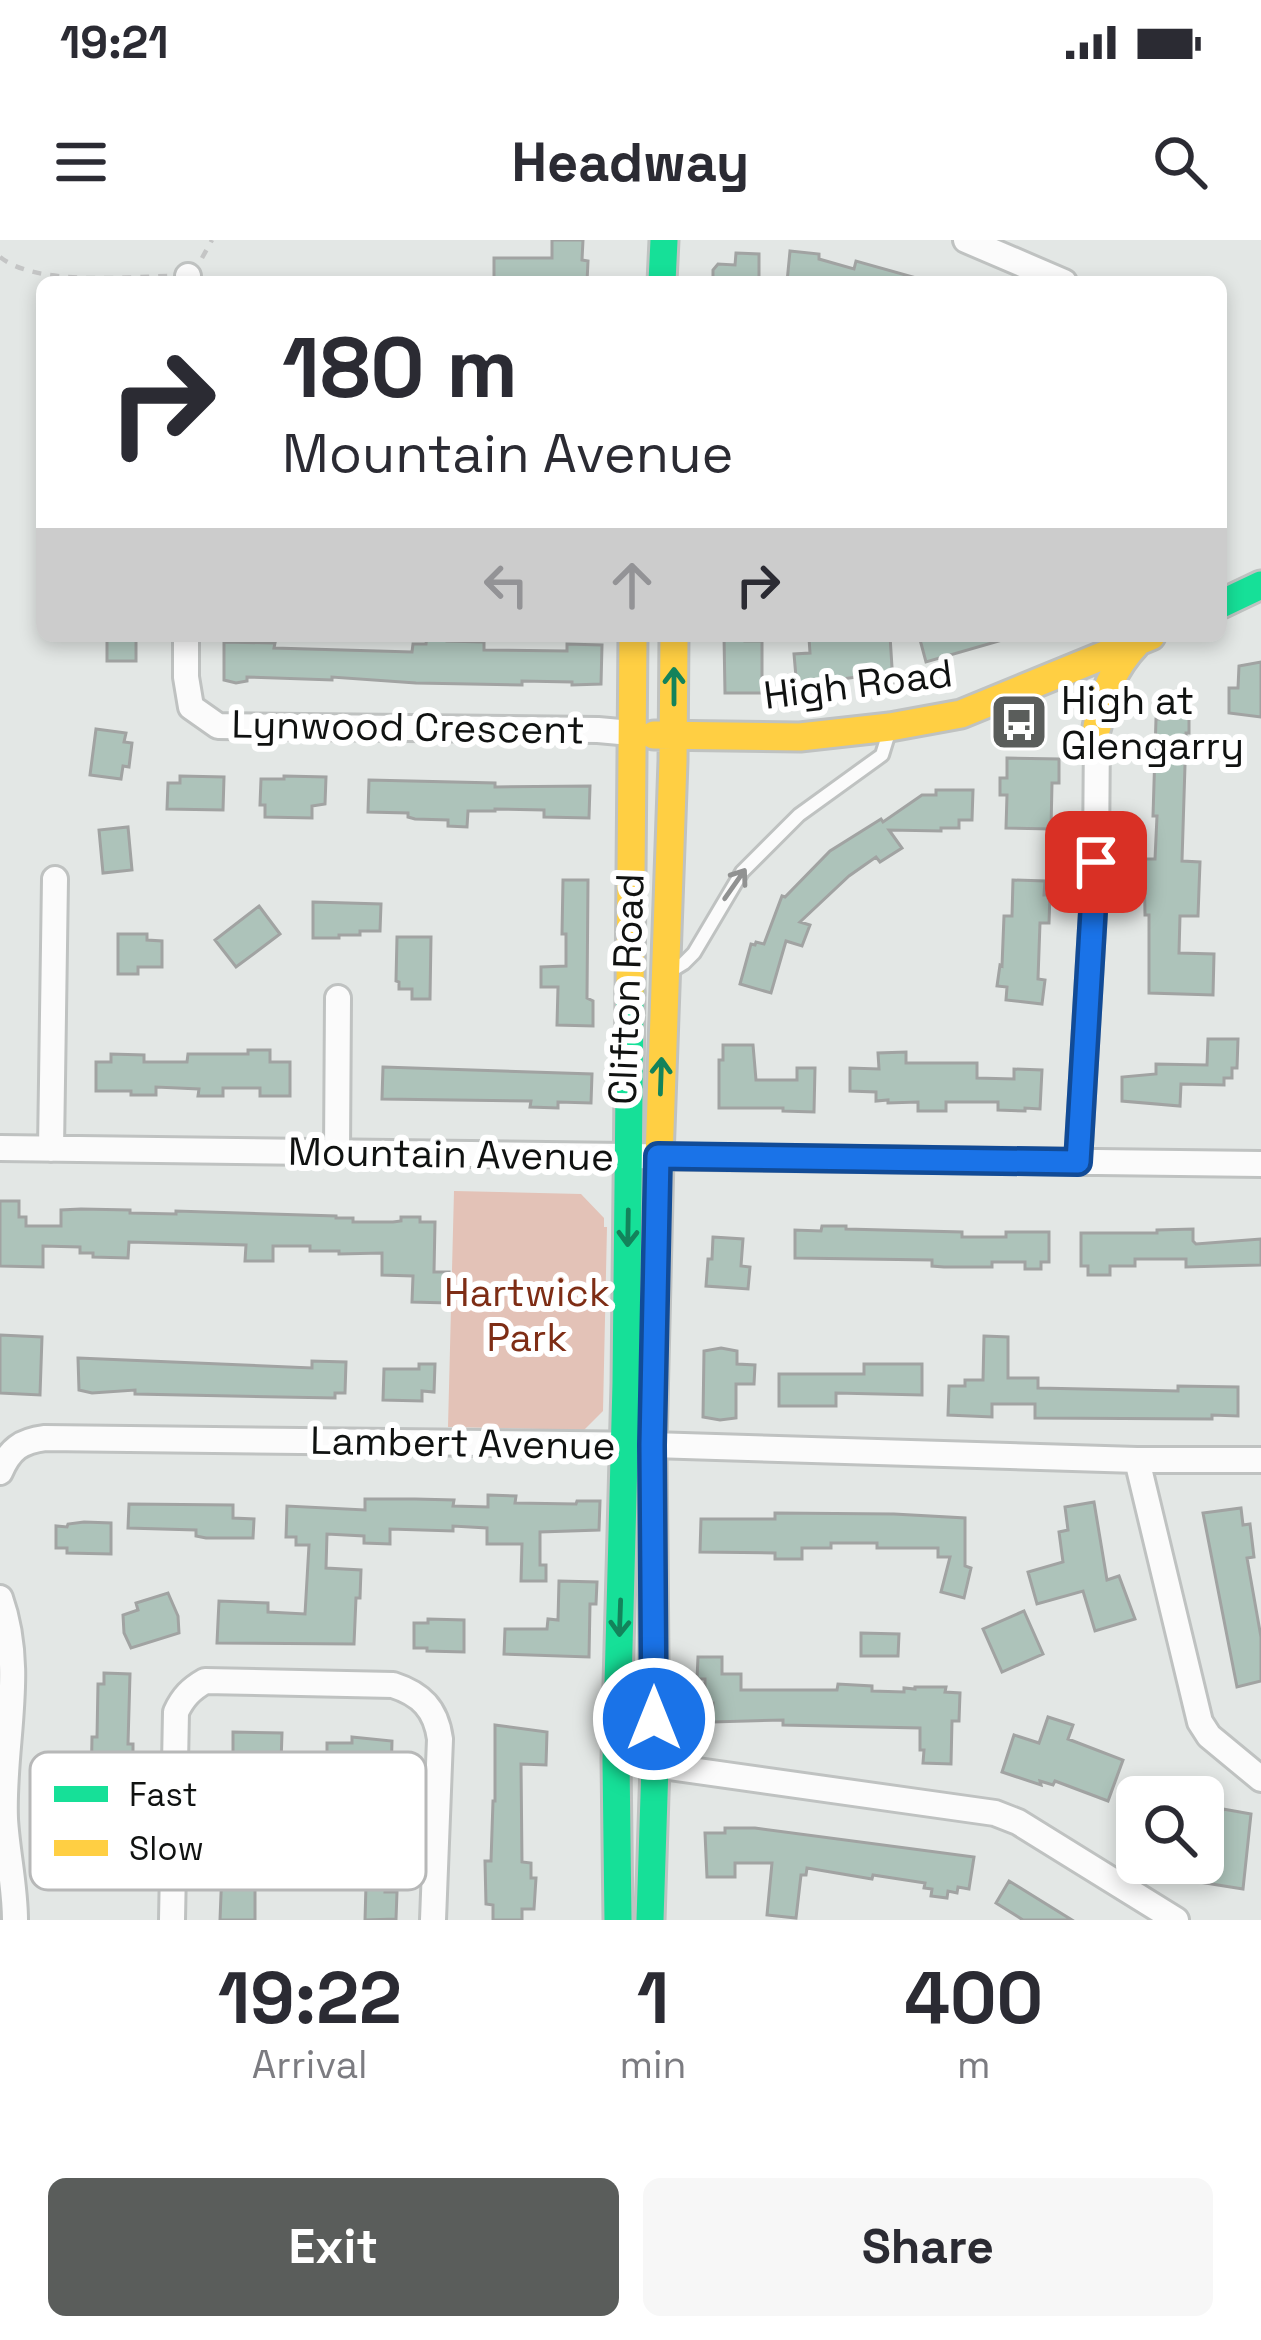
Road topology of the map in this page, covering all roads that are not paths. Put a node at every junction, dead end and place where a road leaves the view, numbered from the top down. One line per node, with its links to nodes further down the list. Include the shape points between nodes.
1 (664, 240): 3 (main road)
2 (966, 240): 4 (street)
3 (662, 276)
4 (1050, 276)
5 (1261, 585): 6 (main road)
6 (1227, 601)
7 (186, 642): 14 (street, Lynwood Crescent, via 191,706 218,726)
8 (632, 642): 14 (main road, Clifton Road)
9 (674, 642): 15 (main road, Clifton Road, one-way to 9)
10 (1137, 642): 12 (main road, High Road, via 961,714)
11 (1140, 642): 13 (main road, via 1112,673)
12 (890, 727): 15 (main road, High Road); 17 (lane, one-way to 12, via 694,952 742,872 771,842 882,755)
13 (1097, 727): 24 (street)
14 (631, 734): 15 (main road, High Road); 22 (main road, Clifton Road)
15 (674, 736): 17 (main road, Clifton Road)
16 (55, 879): 20 (street)
17 (665, 974): 23 (main road, Clifton Road, one-way to 17)
18 (338, 998): 21 (street)
19 (0, 1148): 20 (street, Mountain Avenue)
20 (51, 1149): 21 (street, Mountain Avenue)
21 (337, 1153): 22 (street, Mountain Avenue)
22 (629, 1156): 23 (street, Mountain Avenue); 26 (main road, Clifton Road, one-way to 26)
23 (658, 1156): 24 (street, Mountain Avenue); 26 (main road, Clifton Road)
24 (1078, 1162): 25 (street, Mountain Avenue)
25 (1261, 1164)
26 (638, 1445): 27 (street, Lambert Avenue); 29 (street, Lambert Avenue, via 45,1438 24,1441); 32 (main road, Clifton Road); 38 (main road, Clifton Road, one-way to 38, via 616,1760)
27 (1137, 1460): 28 (street, Lambert Avenue); 33 (street, via 1200,1722)
28 (1261, 1460)
29 (0, 1472)
30 (0, 1598): 35 (street, via 14,1662 5,1819)
31 (175, 1752): 37 (street, via 176,1712 206,1681 408,1690 426,1702 440,1739)
32 (655, 1765): 39 (main road, Clifton Road); 40 (street, via 995,1813)
33 (1261, 1779)
34 (173, 1890): 36 (street)
35 (15, 1920)
36 (172, 1920)
37 (433, 1920)
38 (618, 1920)
39 (650, 1920)
40 (1176, 1920)

